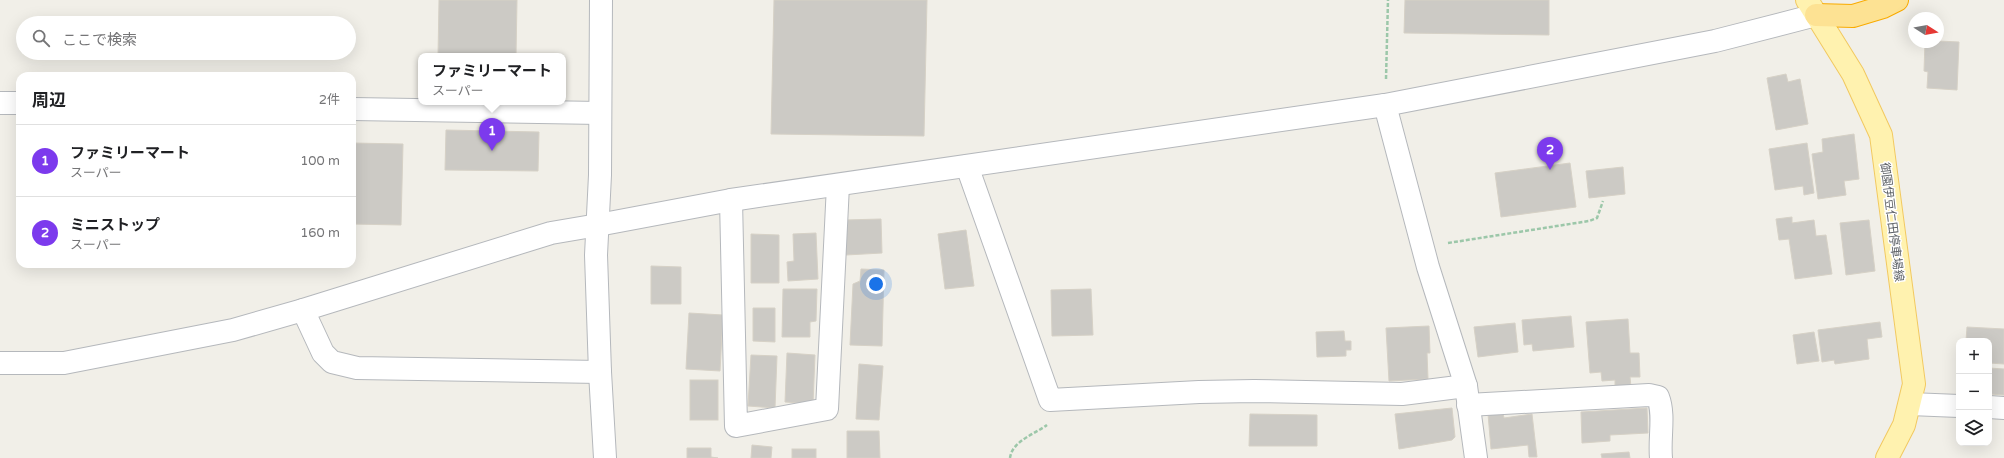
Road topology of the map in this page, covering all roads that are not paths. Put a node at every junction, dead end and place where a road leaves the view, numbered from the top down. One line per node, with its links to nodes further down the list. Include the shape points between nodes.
1 (601, 0): 9 (street)
2 (1842, 0): 4 (highway)
3 (1897, 0): 4 (highway, via 1853,16)
4 (1812, 7): 7 (street, via 1715,41); 18 (main road, 御園伊豆仁田停車場線, via 1853,74 1881,135 1914,384)
5 (0, 103): 6 (street)
6 (16, 103)
7 (1385, 105): 10 (street); 17 (street)
8 (356, 109): 9 (street)
9 (600, 113): 13 (street)
10 (966, 166): 11 (street); 17 (street, via 1050,400 1254,391)
11 (838, 185): 12 (street); 12 (street, via 827,410 736,426)
12 (731, 200): 13 (street)
13 (598, 226): 14 (street, via 551,233); 16 (street, via 596,255)
14 (303, 310): 15 (street, via 233,330 64,363); 16 (street, via 323,353 332,362 357,368)
15 (0, 363)
16 (600, 372): 22 (street)
17 (1467, 396): 23 (street); 24 (street, via 1658,397)
18 (1910, 404): 19 (street); 25 (main road, 御園伊豆仁田停車場線, via 1904,425)
19 (1956, 406)
20 (1992, 407): 21 (street)
21 (2004, 408)
22 (605, 458)
23 (1476, 458)
24 (1662, 458)
25 (1887, 458)

